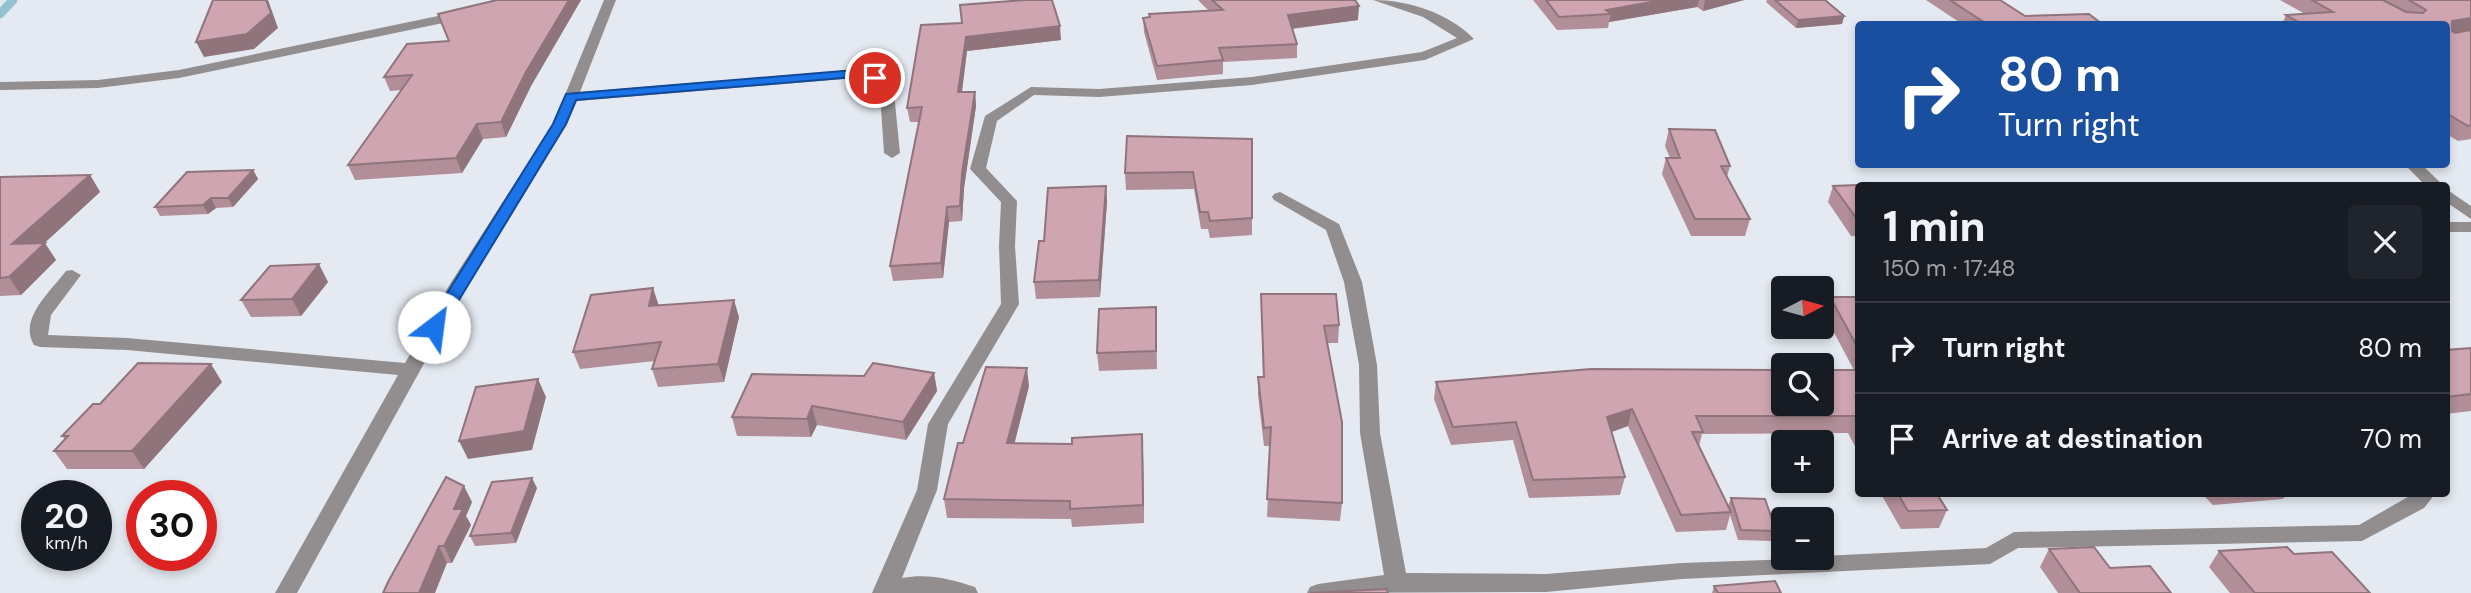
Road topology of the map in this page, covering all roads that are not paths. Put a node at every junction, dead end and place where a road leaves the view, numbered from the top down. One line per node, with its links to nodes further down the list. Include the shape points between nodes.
1 (610, 0): 5 (street)
2 (1379, 0): 18 (street, via 1428,14 1467,39 1425,56 1252,81 1099,93 1031,91 990,119 978,169 1009,201 1010,304 938,424 927,490)
3 (477, 11): 4 (street, via 179,75)
4 (0, 86)
5 (571, 97): 6 (street, via 855,74 875,78 887,93); 15 (street)
6 (892, 153)
7 (2416, 168): 8 (street)
8 (2431, 182)
9 (1280, 197): 17 (street, via 1333,227 1353,282 1368,365 1370,433)
10 (2450, 197): 11 (street)
11 (2471, 214)
12 (2450, 227): 13 (street)
13 (2471, 227)
14 (72, 275): 15 (street, via 38,323 40,341 127,344)
15 (410, 370): 19 (street)
16 (2422, 497): 17 (street, via 2362,533 2014,540 1990,556 1682,571 1546,583)
17 (1396, 583): 21 (street)
18 (884, 592): 20 (street, via 911,584 936,584)
19 (286, 593)
20 (967, 593)
21 (1318, 593)

